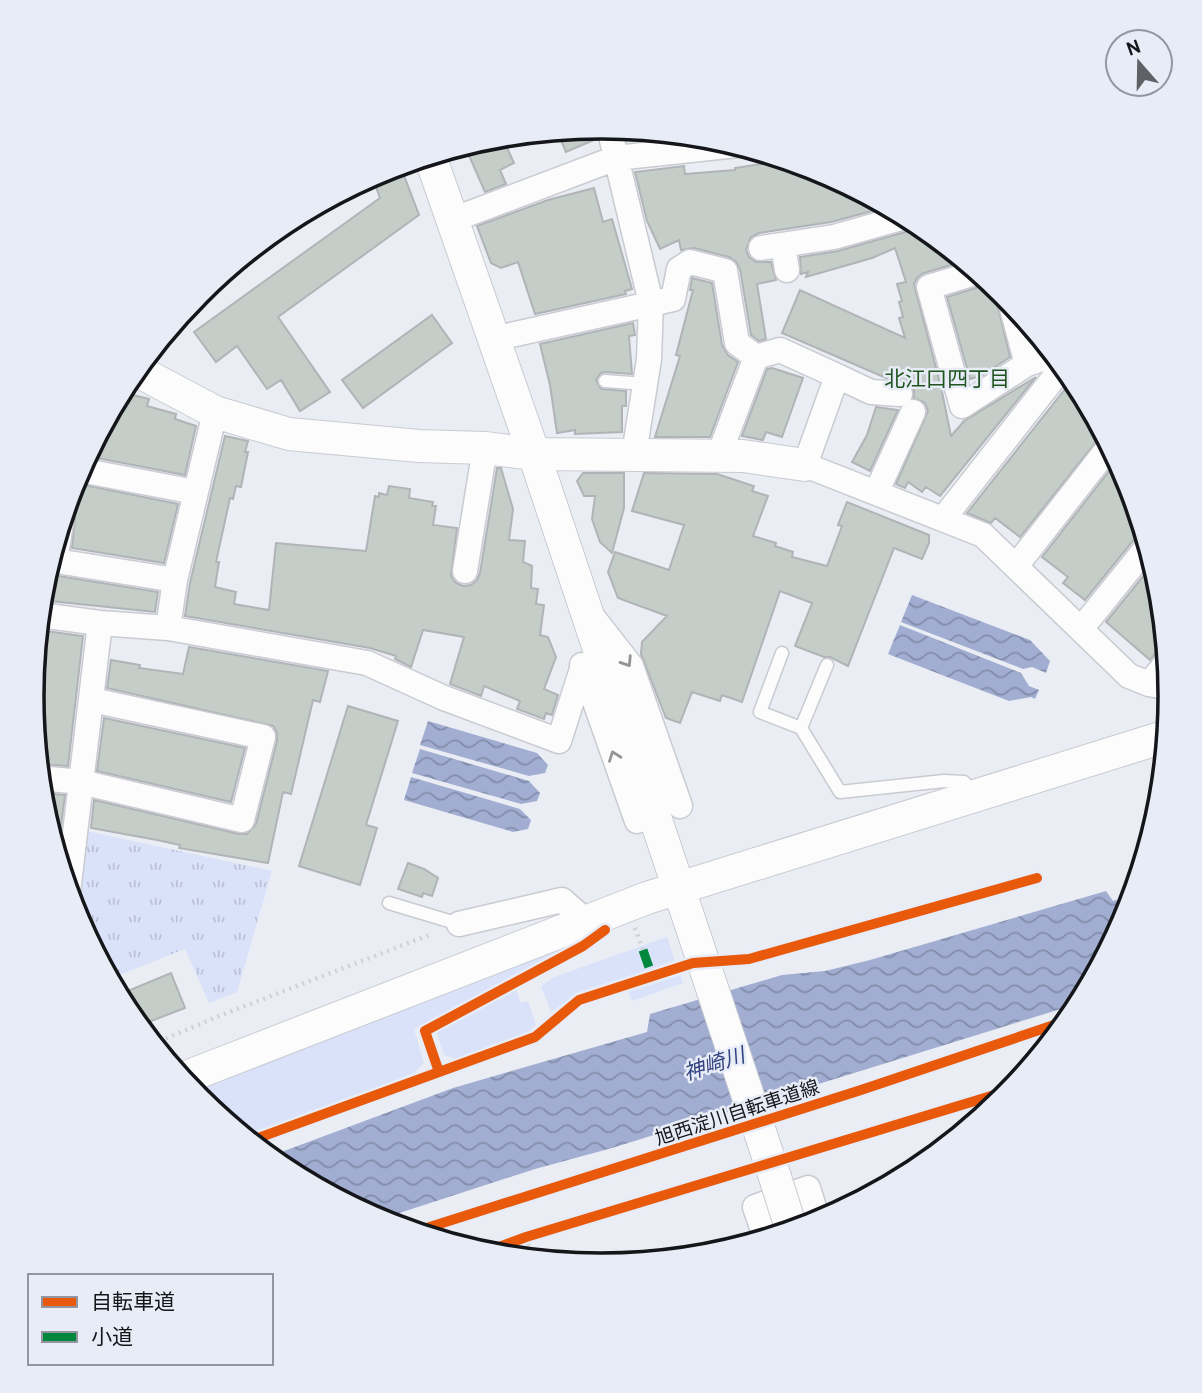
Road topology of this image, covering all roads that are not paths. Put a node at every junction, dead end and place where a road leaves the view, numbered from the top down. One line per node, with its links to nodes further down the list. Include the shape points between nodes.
1 (612, 139): 3 (street)
2 (702, 149): 3 (street)
3 (616, 158): 5 (street); 9 (street)
4 (433, 165): 5 (street)
5 (452, 220): 11 (street)
6 (898, 225): 7 (street, via 772,247)
7 (788, 270)
8 (965, 276): 14 (street, via 929,287 962,406)
9 (651, 303): 11 (street); 12 (street, via 673,299 679,269 690,262 725,271 737,342); 19 (street)
10 (1017, 325): 14 (street)
11 (494, 340): 22 (street)
12 (755, 357): 17 (street, via 780,351); 24 (street)
13 (1044, 358): 14 (street)
14 (1027, 364)
15 (1056, 375): 30 (street)
16 (146, 376): 20 (street)
17 (837, 376): 26 (street); 29 (street, via 907,403)
18 (605, 381): 19 (lane)
19 (645, 384): 23 (street)
20 (215, 412): 21 (street, via 289,434); 28 (street)
21 (485, 449): 22 (street); 34 (street)
22 (534, 454): 23 (street); 36 (street)
23 (634, 454): 24 (street)
24 (719, 455): 26 (street)
25 (1103, 455): 33 (street)
26 (805, 466): 29 (street)
27 (91, 472): 28 (street)
28 (195, 492): 35 (street)
29 (876, 493): 30 (street)
30 (943, 519): 33 (street, via 983,535)
31 (1140, 555): 40 (street)
32 (60, 562): 35 (street)
33 (1016, 566): 40 (street)
34 (465, 571)
35 (175, 580): 39 (street)
36 (585, 608): 43 (street); 51 (street, one-way to 51, via 631,666); 54 (street)
37 (50, 616): 38 (street)
38 (100, 623): 39 (street); 45 (street)
39 (168, 628): 43 (street, via 367,663 559,741)
40 (1081, 629): 44 (street, via 1129,676)
41 (782, 653): 46 (lane, via 760,712)
42 (827, 665): 46 (lane)
43 (582, 669): 52 (street, one-way to 43)
44 (1158, 686)
45 (92, 700): 49 (street); 49 (street, via 263,737 242,820)
46 (802, 728): 50 (lane, via 840,792 944,781 964,782)
47 (1156, 739): 50 (street)
48 (50, 779): 49 (street)
49 (81, 782): 53 (street)
50 (974, 794): 54 (street)
51 (680, 806)
52 (637, 821)
53 (71, 868)
54 (682, 899): 56 (street); 60 (street, bridge)
55 (388, 903): 57 (lane)
56 (586, 921): 57 (street, via 562,900); 58 (street)
57 (459, 924)
58 (192, 1075)
59 (815, 1211): 61 (street, via 808,1188 755,1207)
60 (789, 1221)
61 (763, 1229)

